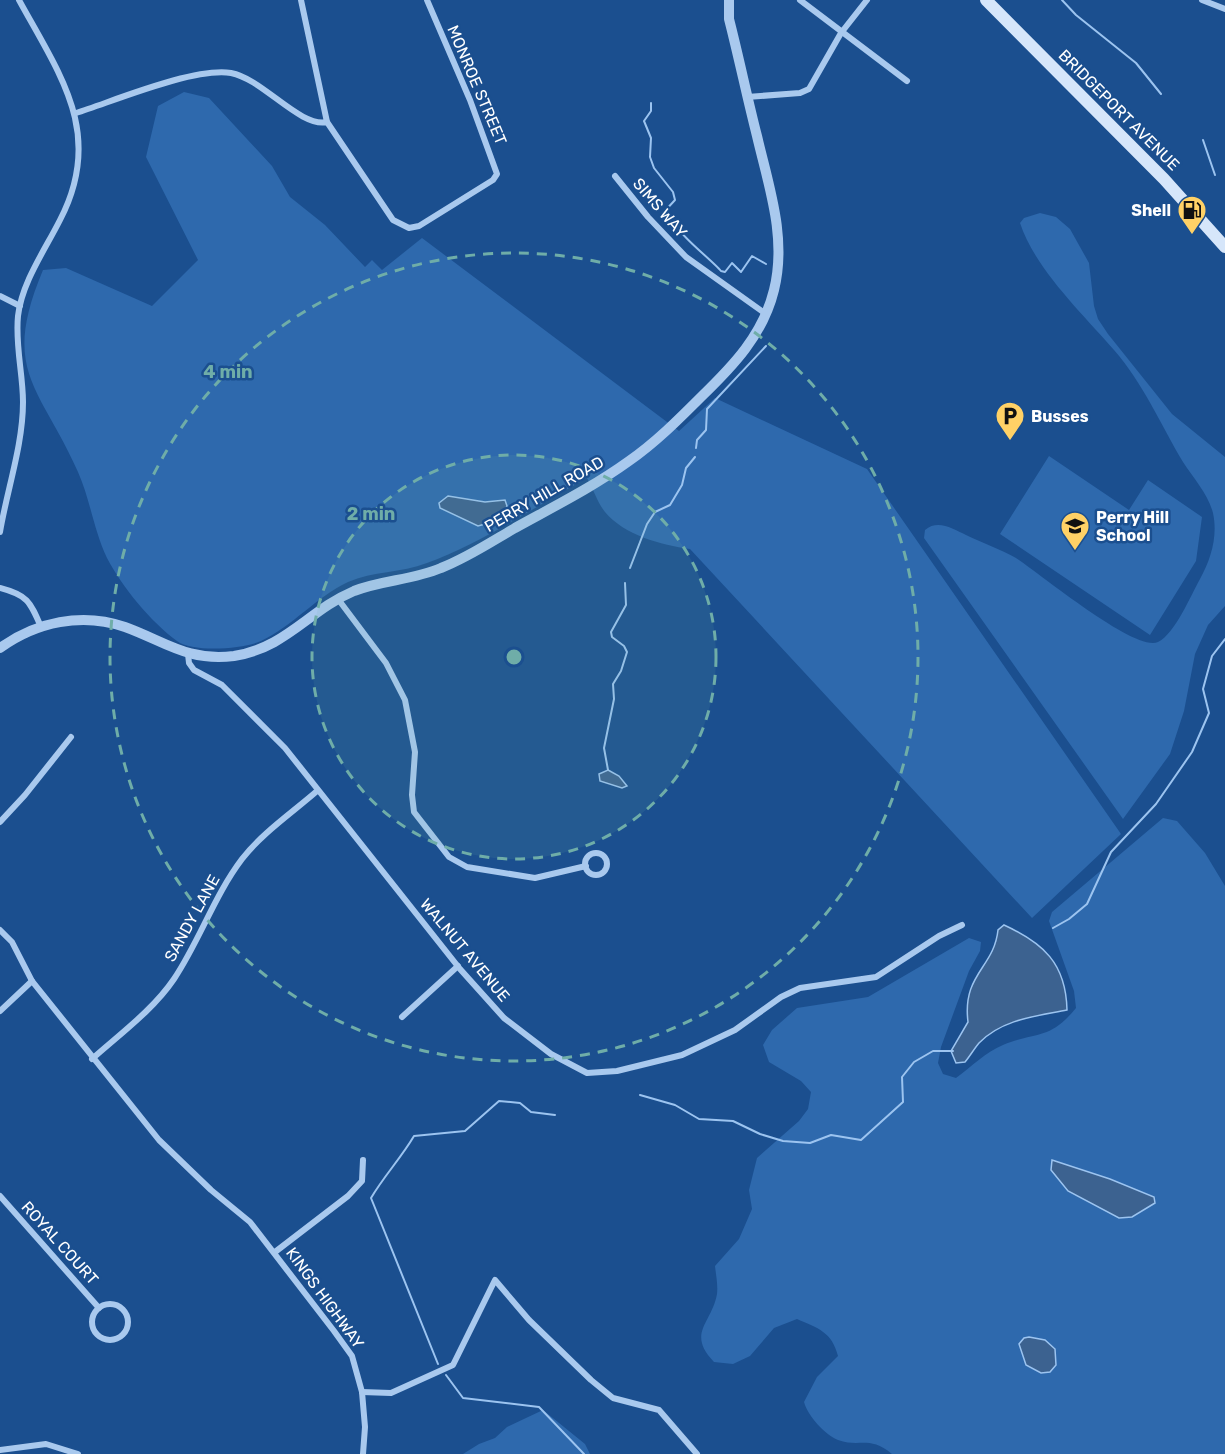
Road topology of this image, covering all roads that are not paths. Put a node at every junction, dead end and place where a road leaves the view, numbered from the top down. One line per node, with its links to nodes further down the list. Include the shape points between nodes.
1 (301, 0): 14 (street)
2 (427, 0): 14 (street, MONROE STREET, via 496,168 493,180 419,226 400,225)
3 (729, 0): 12 (street, PERRY HILL ROAD, via 729,19)
4 (800, 0): 10 (street)
5 (867, 0): 10 (street)
6 (986, 0): 16 (main road, BRIDGEPORT AVENUE, via 1164,179)
7 (1202, 0): 9 (street)
8 (22, 2): 13 (street)
9 (1225, 9)
10 (841, 33): 11 (street); 12 (street, via 809,89)
11 (906, 81)
12 (747, 97): 19 (street, PERRY HILL ROAD, via 779,239 778,272)
13 (76, 113): 14 (street, via 181,80 223,72 251,79 313,122); 18 (street, via 75,184)
14 (327, 122)
15 (615, 176): 19 (street, SIMS WAY, via 686,257)
16 (1225, 247)
17 (0, 296): 18 (street)
18 (20, 306): 20 (street, via 18,339 23,402)
19 (766, 314): 23 (street, PERRY HILL ROAD, via 749,346 732,366 664,433 621,467 453,563 429,573 367,586)
20 (1, 518): 21 (street)
21 (0, 532)
22 (0, 588): 24 (street, via 20,593 31,604)
23 (338, 599): 26 (street, PERRY HILL ROAD, via 263,649 223,657); 30 (street, via 386,663 405,700 415,752 414,812 449,857 466,867 535,878)
24 (41, 627): 25 (street, PERRY HILL ROAD); 26 (street, PERRY HILL ROAD, via 72,620 100,621 125,627)
25 (0, 648)
26 (188, 654): 28 (street, WALNUT AVENUE, via 191,667 243,705 285,748)
27 (70, 737): 29 (street)
28 (317, 791): 33 (street, WALNUT AVENUE); 37 (street, SANDY LANE, via 243,857 172,981 148,1010)
29 (0, 822)
30 (585, 866)
31 (962, 925): 33 (street, WALNUT AVENUE, via 876,977 800,988 735,1030 693,1050 638,1067 600,1073 587,1073 551,1054 504,1018)
32 (0, 930): 34 (street, KINGS HIGHWAY, via 12,942)
33 (458, 966): 36 (street)
34 (32, 981): 35 (street); 37 (street, KINGS HIGHWAY)
35 (0, 1011)
36 (402, 1017)
37 (92, 1059): 40 (street, KINGS HIGHWAY, via 166,1147 250,1222)
38 (363, 1160): 40 (street, via 362,1181 348,1196)
39 (0, 1196): 41 (street, ROYAL COURT)
40 (275, 1252): 42 (street, KINGS HIGHWAY, via 352,1356)
41 (99, 1308): 41 (street, ROYAL COURT, via 92,1321 96,1332 105,1339 120,1336 127,1327 125,1313 113,1305)
42 (362, 1392): 45 (street, KINGS HIGHWAY); 46 (street, via 391,1394 453,1365 495,1280 529,1320 591,1380 613,1398 659,1410)
43 (0, 1450): 44 (street, via 46,1444)
44 (78, 1454)
45 (363, 1454)
46 (697, 1454)

